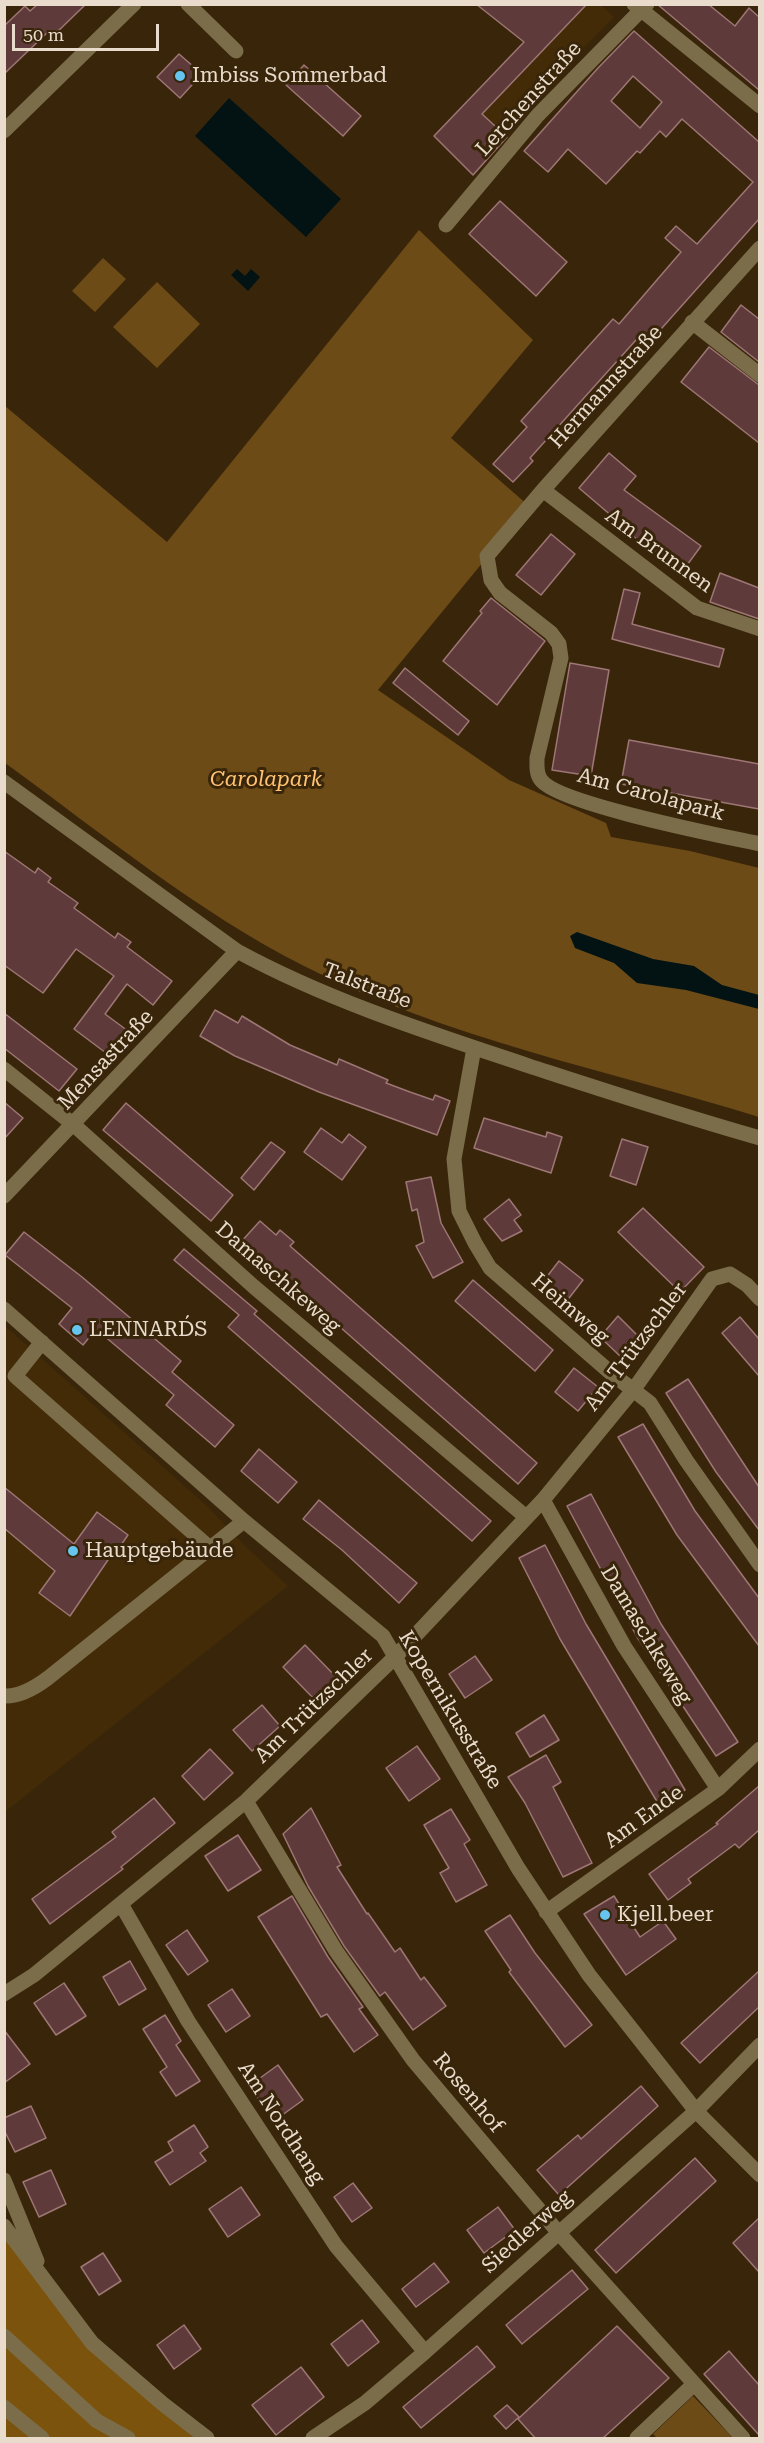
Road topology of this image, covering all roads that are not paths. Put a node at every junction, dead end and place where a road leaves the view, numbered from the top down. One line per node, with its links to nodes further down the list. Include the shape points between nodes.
1 (134, 4): 6 (street)
2 (188, 4): 4 (street)
3 (641, 6): 5 (street); 7 (street, Lerchenstraße, via 538,115)
4 (236, 51)
5 (759, 106)
6 (4, 131)
7 (446, 225)
8 (759, 248): 9 (street, Hermannstraße)
9 (692, 322): 10 (street); 11 (street, Hermannstraße)
10 (759, 375)
11 (543, 490): 12 (street, Hermannstraße); 13 (street, Am Brunnen, via 697,608)
12 (487, 556): 15 (street, Am Carolapark, via 491,580 500,593 551,633 559,644 561,658 537,758 541,780 550,788 595,806)
13 (759, 629)
14 (4, 782): 16 (street, Talstraße)
15 (759, 844)
16 (237, 951): 17 (street, Talstraße, via 336,998); 19 (street, Mensastraße)
17 (474, 1048): 20 (street, Talstraße); 25 (street, Heimweg, via 454,1159 459,1211 490,1268)
18 (4, 1069): 19 (street, Damaschkeweg)
19 (74, 1125): 21 (street, Mensastraße); 27 (street, Damaschkeweg, via 253,1286)
20 (759, 1138)
21 (4, 1196)
22 (759, 1299): 25 (street, Am Trützschler, via 730,1274 712,1279)
23 (4, 1309): 24 (street, Kopernikusstraße)
24 (42, 1342): 28 (street, Kopernikusstraße); 29 (street, via 15,1376)
25 (634, 1389): 26 (street, Am Trützschler); 30 (street, Heimweg, via 650,1403)
26 (543, 1500): 27 (street, Am Trützschler); 34 (street, Damaschkeweg, via 624,1646)
27 (526, 1517): 31 (street, Am Trützschler)
28 (244, 1521): 29 (street); 31 (street, Kopernikusstraße, via 383,1636)
29 (210, 1548): 32 (street, via 48,1678 34,1688)
30 (759, 1565)
31 (395, 1657): 35 (street, Am Trützschler); 37 (street, Kopernikusstraße)
32 (4, 1696)
33 (759, 1749): 34 (street, Am Ende)
34 (718, 1790): 37 (street, Am Ende)
35 (246, 1801): 36 (street, Am Trützschler); 44 (street, Rosenhof, via 336,1951 413,2060)
36 (121, 1904): 38 (street, Am Trützschler, via 34,1975); 47 (street, Am Nordhang, via 188,2021 336,2246)
37 (546, 1912): 40 (street, Kopernikusstraße, via 589,1975)
38 (4, 1994)
39 (759, 2045): 40 (street, Siedlerweg)
40 (696, 2111): 41 (street, Kopernikusstraße); 44 (street, Siedlerweg)
41 (759, 2175)
42 (4, 2180): 45 (street)
43 (4, 2226): 45 (street)
44 (558, 2232): 47 (street, Siedlerweg); 48 (street, Rosenhof)
45 (44, 2279): 53 (street, via 92,2343)
46 (4, 2336): 52 (street, via 97,2421)
47 (425, 2352): 54 (street, Siedlerweg, via 365,2403)
48 (693, 2385): 50 (street); 55 (street, Rosenhof)
49 (4, 2407): 51 (street)
50 (643, 2436)
51 (42, 2439)
52 (128, 2439)
53 (207, 2439)
54 (313, 2439)
55 (743, 2439)

